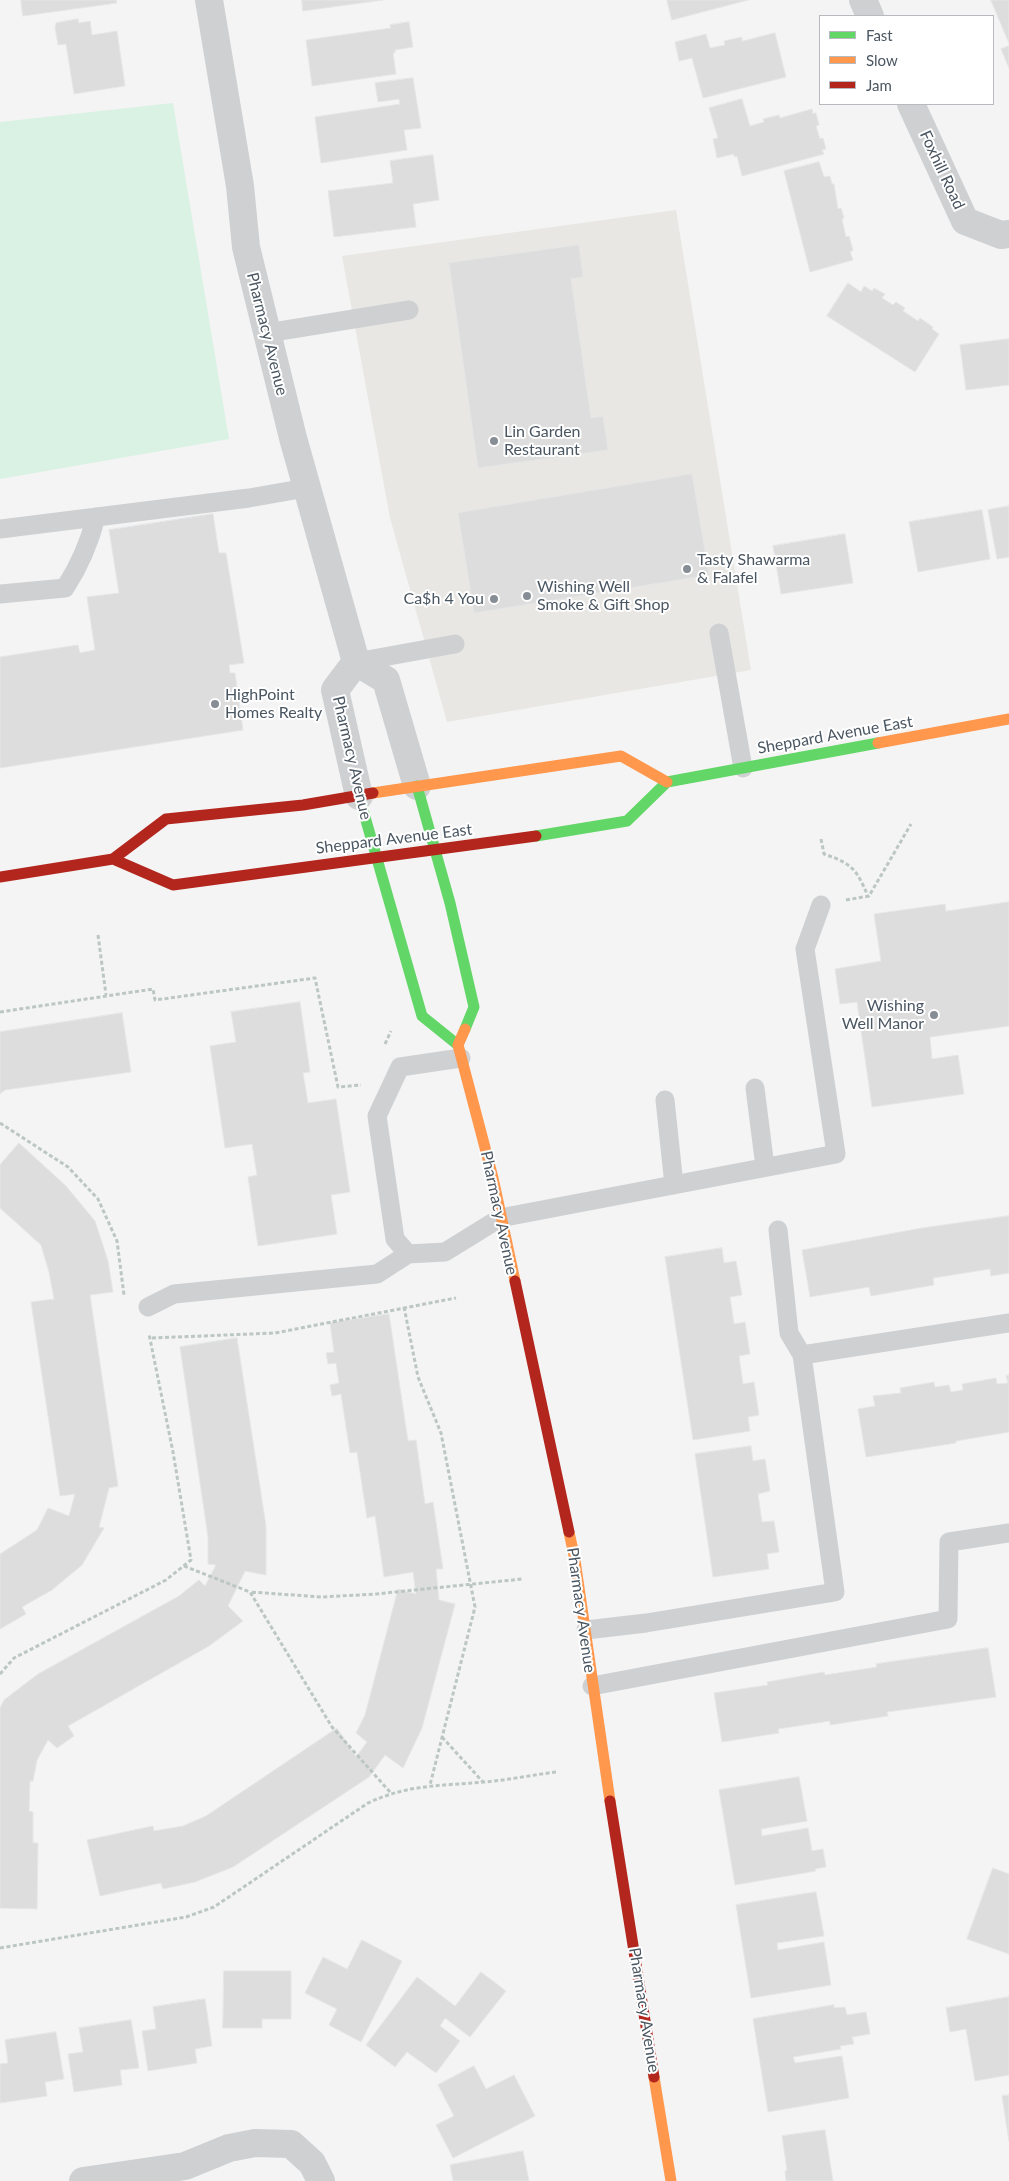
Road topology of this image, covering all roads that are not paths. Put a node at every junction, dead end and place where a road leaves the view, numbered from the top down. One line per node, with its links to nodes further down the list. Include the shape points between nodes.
1 (209, 0): 7 (street, Pharmacy Avenue, via 240,186 246,246)
2 (863, 0): 3 (street)
3 (870, 15)
4 (911, 105): 5 (street, Foxhill Road, via 965,221 1001,235)
5 (1009, 234)
6 (409, 310): 7 (lane)
7 (267, 333): 8 (street, Pharmacy Avenue)
8 (306, 488): 9 (lane); 14 (street, Pharmacy Avenue)
9 (96, 518): 10 (lane); 11 (lane, via 81,563 65,588)
10 (0, 529)
11 (0, 594)
12 (719, 632): 16 (lane)
13 (455, 644): 14 (lane)
14 (356, 662): 18 (street, via 386,680); 19 (street, Pharmacy Avenue, via 335,690)
15 (1009, 719): 16 (street, Sheppard Avenue East)
16 (743, 768): 17 (street, Sheppard Avenue East)
17 (667, 782): 18 (street, via 621,756); 20 (street, Sheppard Avenue East, via 627,821)
18 (417, 786): 19 (street); 20 (street)
19 (360, 796): 21 (street, Pharmacy Avenue); 22 (street, via 166,819)
20 (435, 851): 21 (street, Sheppard Avenue East); 25 (street, via 474,1007)
21 (377, 858): 22 (street, Sheppard Avenue East, via 173,885); 25 (street, Pharmacy Avenue, via 422,1016)
22 (113, 860): 23 (street)
23 (0, 877)
24 (821, 905): 28 (lane, via 805,949 836,1154)
25 (460, 1052): 30 (street, Pharmacy Avenue, via 493,1178); 32 (lane, via 400,1067 378,1116 396,1240)
26 (755, 1088): 28 (lane)
27 (665, 1100): 29 (lane)
28 (765, 1167): 29 (lane)
29 (674, 1185): 30 (lane)
30 (500, 1218): 32 (lane, via 445,1252); 37 (street, Pharmacy Avenue, via 575,1560)
31 (778, 1230): 35 (lane, via 789,1333)
32 (408, 1254): 33 (lane, via 376,1274 174,1294)
33 (148, 1307)
34 (1009, 1323): 35 (lane)
35 (802, 1355): 37 (lane, via 834,1592 646,1624)
36 (1009, 1532): 38 (lane, via 949,1542 948,1619)
37 (586, 1630): 38 (street, Pharmacy Avenue)
38 (592, 1686): 41 (street, Pharmacy Avenue)
39 (83, 2181): 40 (street, via 185,2166 229,2148 255,2143 291,2144 312,2163)
40 (321, 2181)
41 (671, 2181)

